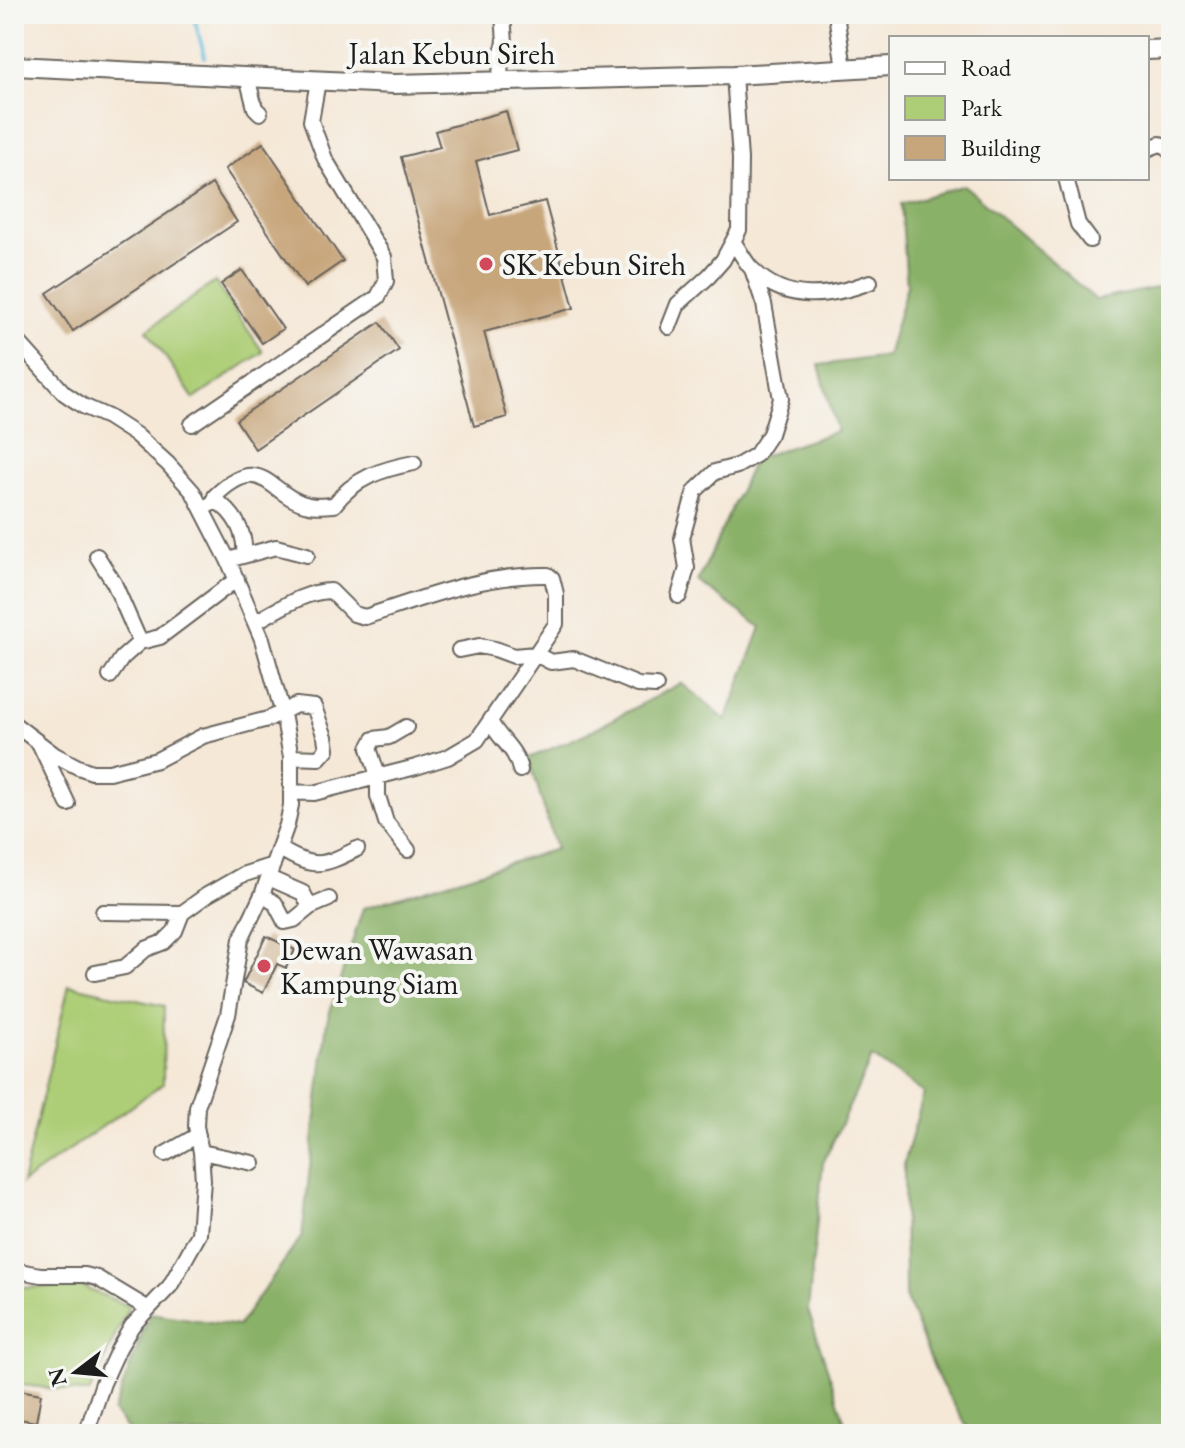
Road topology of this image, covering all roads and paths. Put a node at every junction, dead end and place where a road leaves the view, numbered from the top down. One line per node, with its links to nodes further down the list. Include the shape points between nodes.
1 (503, 14): 11 (street)
2 (836, 14): 7 (street)
3 (1171, 49): 4 (street)
4 (1149, 50)
5 (14, 66): 9 (street, Jalan Kebun Sireh)
6 (889, 66): 7 (street, Jalan Kebun Sireh)
7 (844, 68): 8 (street, Jalan Kebun Sireh)
8 (734, 75): 11 (street, Jalan Kebun Sireh); 17 (street, via 740,159 739,230)
9 (247, 77): 10 (street, Jalan Kebun Sireh); 12 (street)
10 (318, 81): 11 (street, Jalan Kebun Sireh); 22 (street, via 311,121 325,159 384,257 386,281 378,297)
11 (500, 82)
12 (260, 113)
13 (1149, 148): 14 (street, via 1160,144)
14 (1171, 153)
15 (1067, 180): 16 (street, via 1078,224)
16 (1090, 240)
17 (734, 243): 18 (street); 20 (street, via 678,304)
18 (752, 269): 19 (street, via 776,288 823,296); 30 (street, via 764,304 781,399 770,434 756,455 715,472 695,491 682,538 687,568)
19 (870, 282)
20 (669, 327)
21 (14, 337): 24 (street, via 64,393 150,446)
22 (192, 424)
23 (414, 463): 24 (street, via 363,479 334,505 308,505 252,476 232,482)
24 (209, 505): 25 (street, via 227,508 245,542); 28 (street)
25 (244, 554): 26 (street, via 276,547); 28 (street)
26 (307, 555)
27 (97, 556): 32 (street)
28 (228, 560): 29 (street)
29 (237, 579): 31 (street); 32 (street, via 160,637)
30 (679, 596)
31 (255, 622): 34 (street, via 321,591 331,591 354,614 365,617 462,585 548,575 556,594 556,624); 37 (street)
32 (140, 642): 35 (street)
33 (459, 650): 34 (street, via 479,646 514,656)
34 (535, 654): 36 (street, via 551,662 574,659 638,685); 38 (street)
35 (110, 676)
36 (656, 686)
37 (283, 714): 41 (street, via 203,736 157,760 109,772 78,767); 42 (street); 42 (street, via 296,705 314,707 325,737 327,749 319,758)
38 (490, 721): 43 (street, via 495,734 515,751); 44 (street, via 477,740 448,757)
39 (14, 724): 41 (street)
40 (406, 727): 44 (street, via 374,739 369,748)
41 (40, 744): 46 (street)
42 (291, 757): 45 (street)
43 (520, 770)
44 (378, 776): 45 (street, via 314,793); 49 (street, via 386,822)
45 (292, 792): 47 (street)
46 (68, 804)
47 (280, 849): 48 (street, via 311,865); 50 (street)
48 (357, 849)
49 (408, 850)
50 (271, 872): 51 (street); 53 (street, via 303,893); 55 (street, via 230,881)
51 (262, 895): 53 (street, via 275,903 285,922); 57 (street, via 241,939 228,1015 197,1107)
52 (329, 899): 53 (street)
53 (310, 907)
54 (103, 912): 55 (street)
55 (182, 913): 56 (street, via 164,942 125,967)
56 (95, 973)
57 (198, 1135): 58 (street); 59 (street)
58 (201, 1152): 60 (street); 62 (street, via 199,1234 170,1286)
59 (165, 1154)
60 (253, 1163)
61 (19, 1271): 62 (street, via 97,1278)
62 (147, 1308): 63 (street, via 110,1365)
63 (86, 1434)

